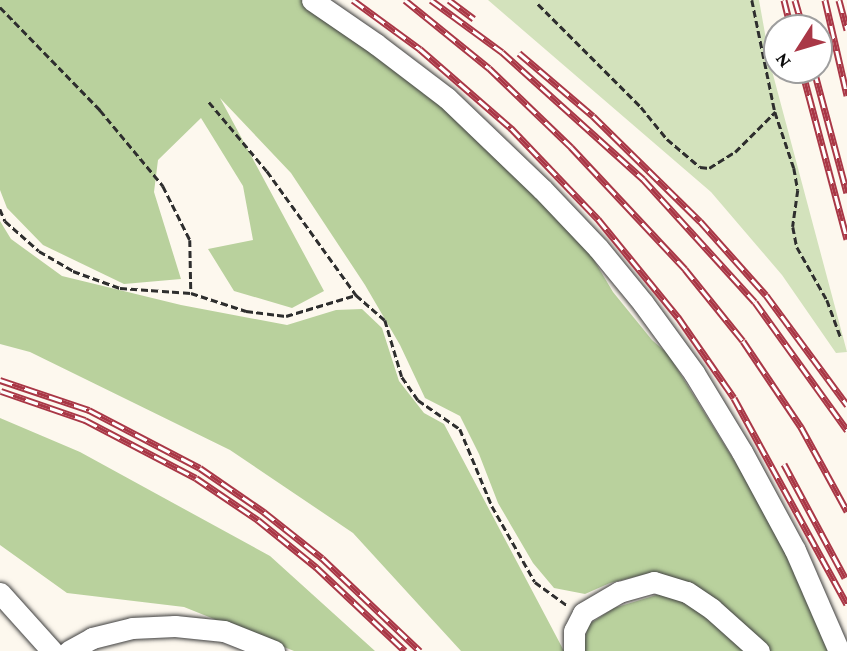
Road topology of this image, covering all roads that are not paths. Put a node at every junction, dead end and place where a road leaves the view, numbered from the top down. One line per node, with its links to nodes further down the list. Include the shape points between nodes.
1 (312, 0): 8 (lane, via 376,44 472,121 598,248 643,303 694,373 742,452 795,550)
2 (0, 593): 3 (lane)
3 (52, 651)
4 (69, 651): 5 (lane, via 92,638 132,628 175,626 223,631)
5 (274, 651)
6 (574, 651): 7 (lane, via 574,631 583,613 619,592 654,582 687,592)
7 (760, 651)
8 (839, 651)

